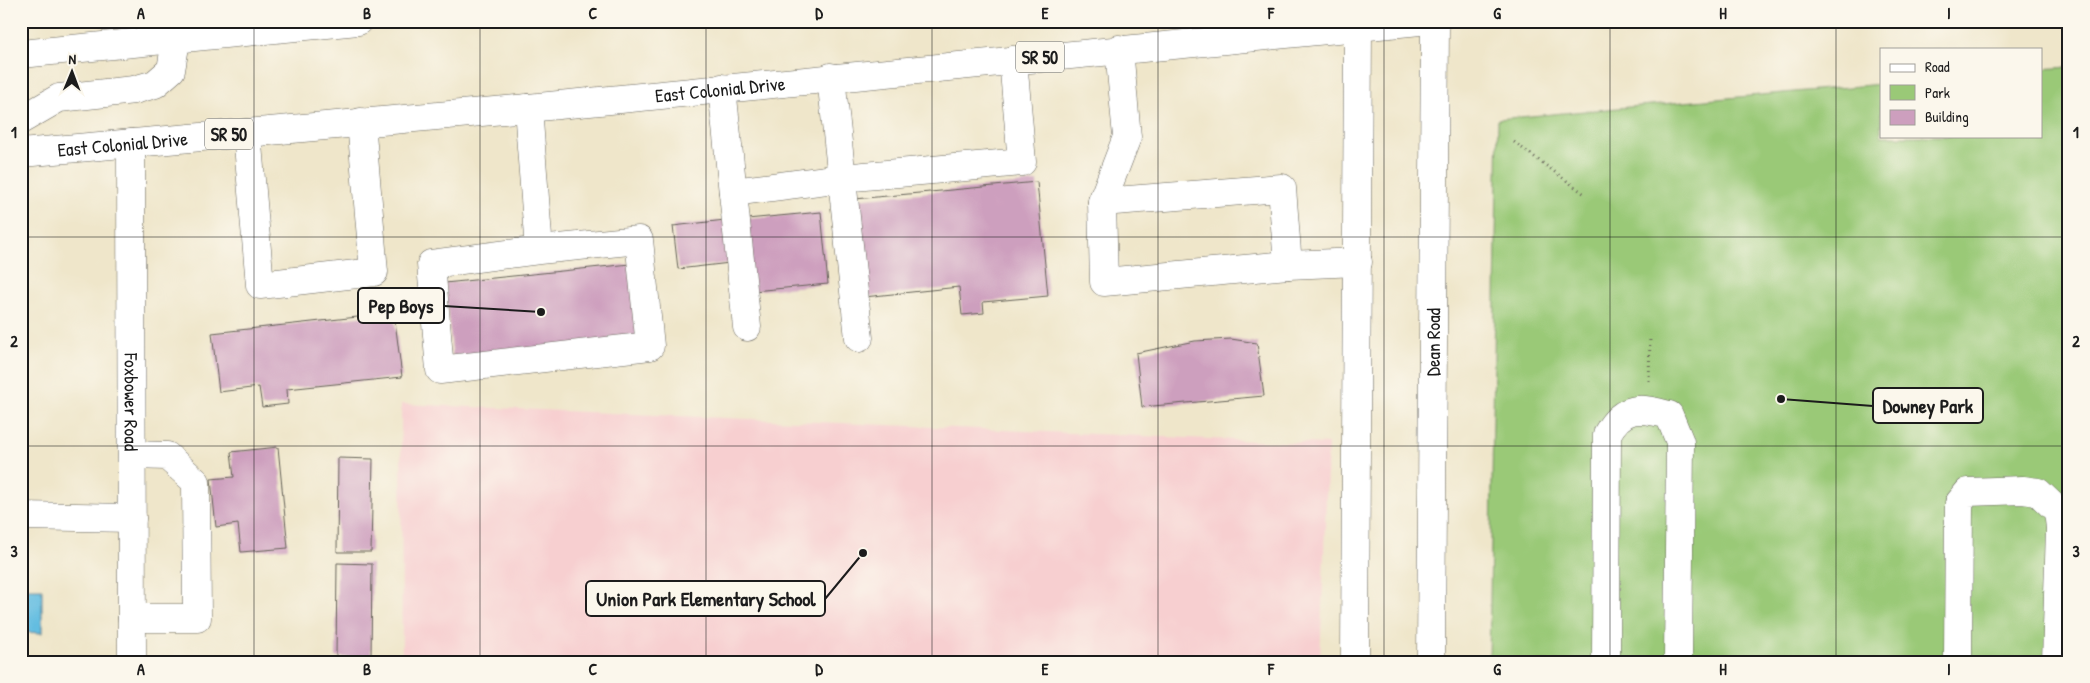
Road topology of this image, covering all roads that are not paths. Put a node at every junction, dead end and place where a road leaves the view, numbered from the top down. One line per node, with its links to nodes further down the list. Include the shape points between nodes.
1 (358, 21): 5 (main road)
2 (1420, 21): 4 (main road, East Colonial Drive / SR 50)
3 (1435, 21): 31 (main road, Dean Road)
4 (1358, 24): 6 (main road, East Colonial Drive / SR 50); 21 (main road)
5 (176, 31): 7 (main road); 12 (main road, via 171,70 155,84 134,90 59,98)
6 (1120, 50): 8 (main road, East Colonial Drive / SR 50); 19 (main road, via 1127,137)
7 (21, 54)
8 (1013, 60): 9 (main road, East Colonial Drive / SR 50); 17 (main road, via 1022,162)
9 (831, 77): 10 (main road, East Colonial Drive / SR 50); 17 (main road)
10 (722, 88): 11 (main road, East Colonial Drive / SR 50); 18 (main road)
11 (528, 108): 13 (main road, East Colonial Drive / SR 50); 20 (main road)
12 (21, 120)
13 (361, 122): 14 (main road, East Colonial Drive / SR 50); 14 (main road, via 374,272 260,285)
14 (247, 133): 15 (main road, East Colonial Drive / SR 50)
15 (131, 143): 16 (main road, East Colonial Drive / SR 50); 25 (main road, Foxbower Road)
16 (21, 153)
17 (842, 178): 18 (main road); 24 (main road)
18 (732, 192): 23 (main road)
19 (1102, 202): 22 (main road, via 1282,188); 22 (main road, via 1104,282)
20 (539, 250): 20 (main road, via 431,264 440,370 650,346 639,240)
21 (1358, 262): 22 (main road); 30 (main road)
22 (1288, 265)
23 (747, 327)
24 (859, 338)
25 (132, 456): 27 (main road, Foxbower Road); 28 (main road, via 167,456 196,482 197,609 197,618)
26 (21, 516): 27 (main road)
27 (132, 518): 28 (main road, Foxbower Road)
28 (132, 618): 29 (main road, Foxbower Road)
29 (132, 662)
30 (1355, 662)
31 (1432, 662)
32 (1606, 662): 33 (main road, via 1607,434 1614,422 1629,410 1669,415 1680,442)
33 (1678, 662)
34 (1958, 662): 35 (main road, via 1959,503 1968,492 2023,490 2038,492 2058,511)
35 (2056, 662)

